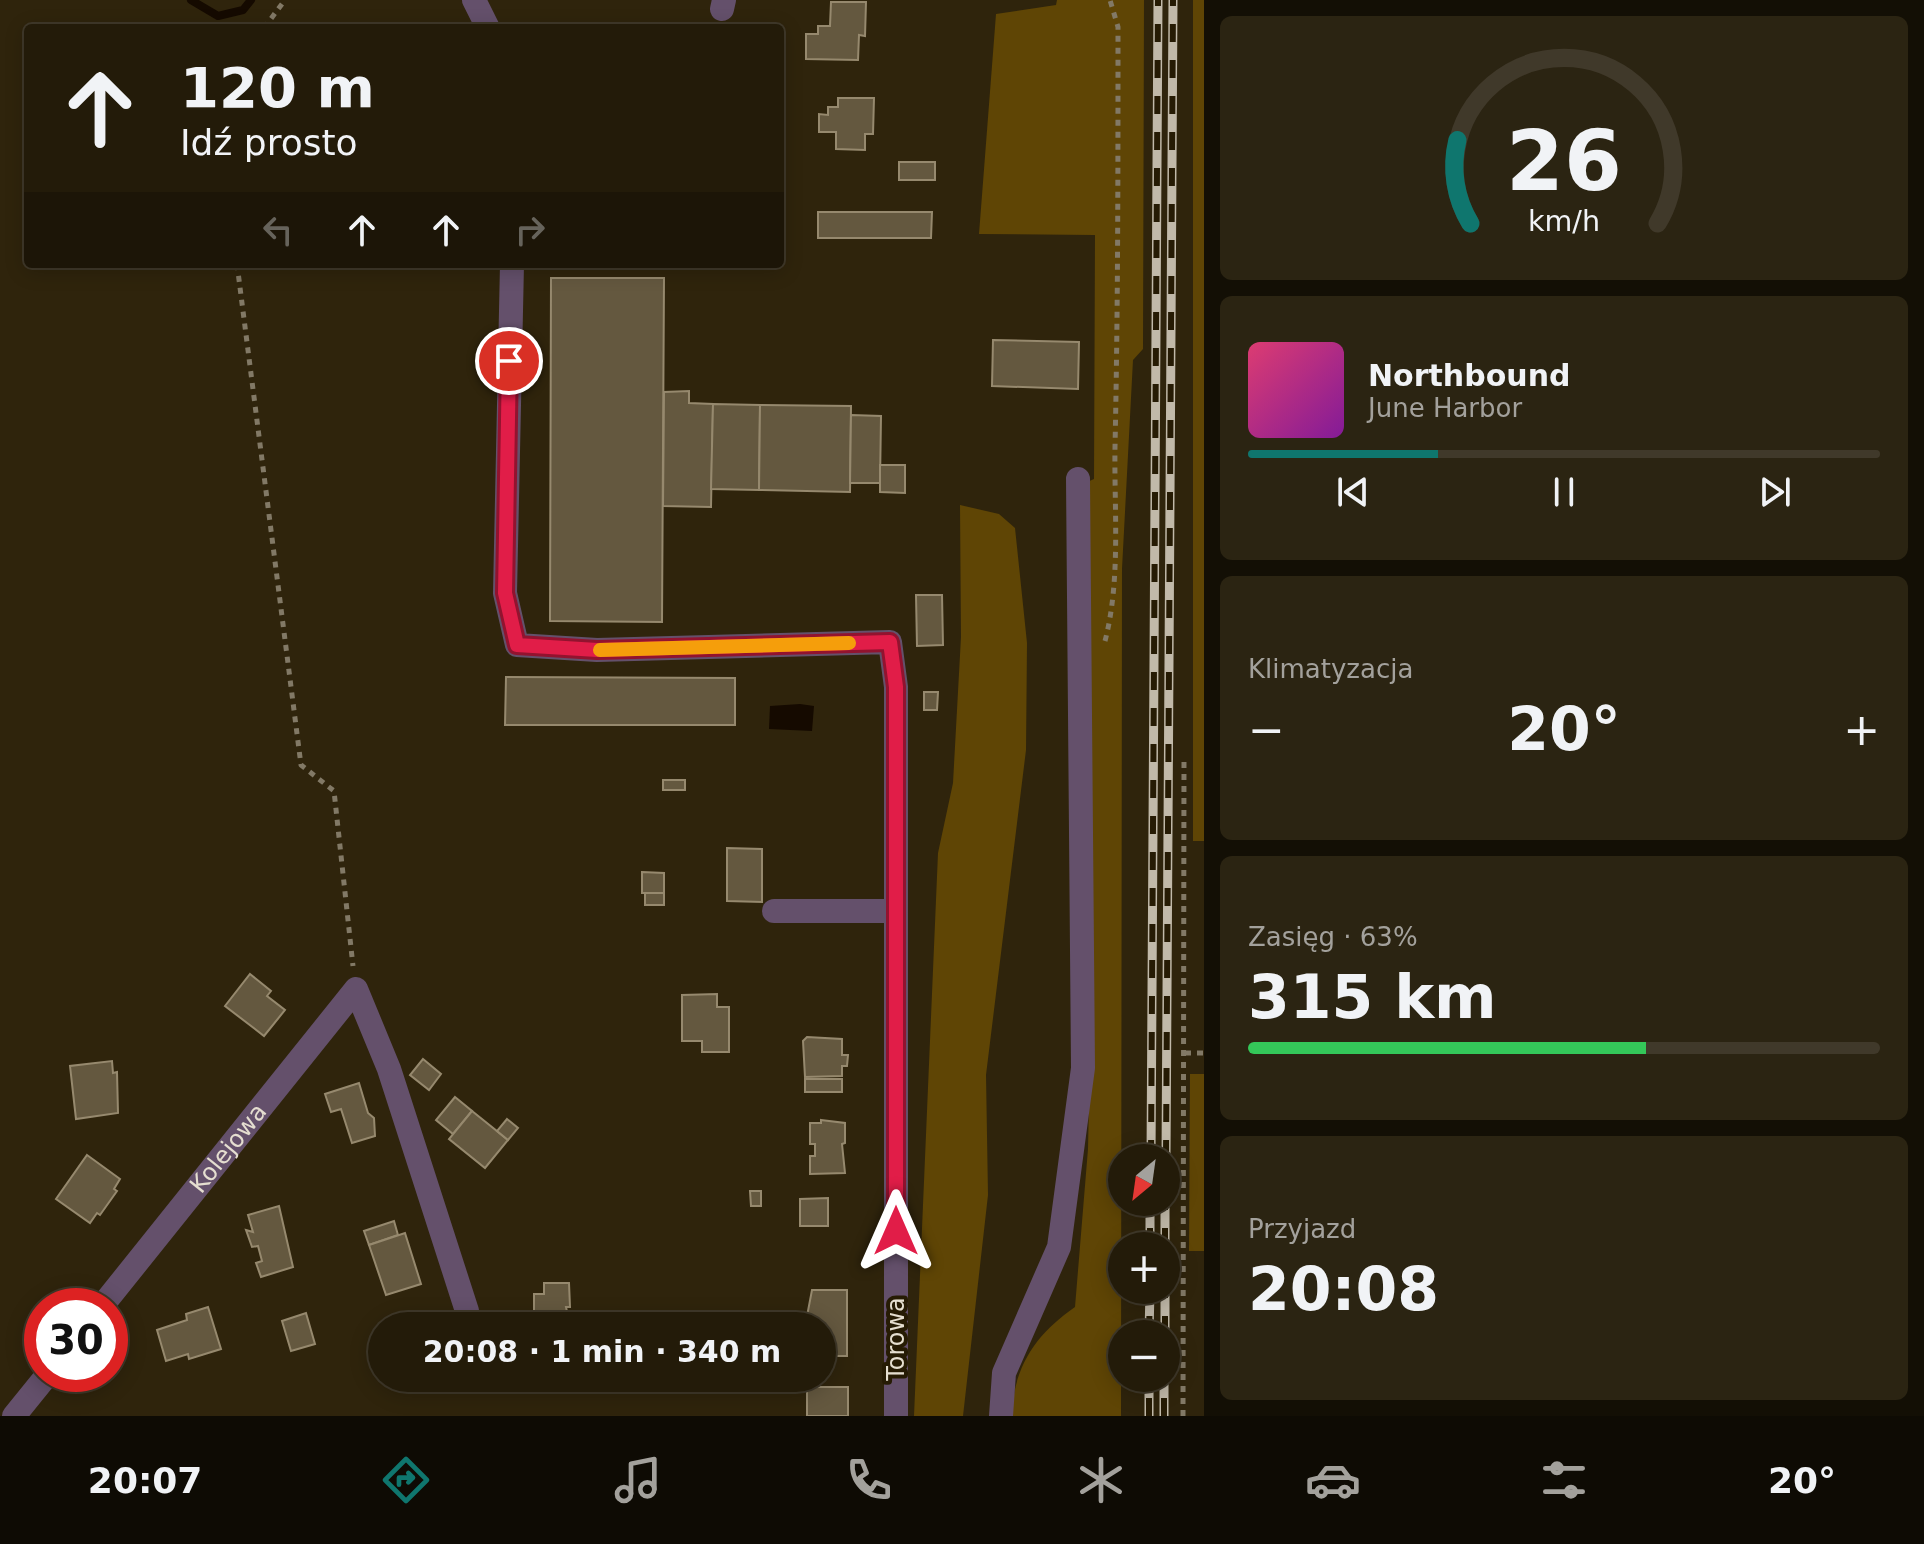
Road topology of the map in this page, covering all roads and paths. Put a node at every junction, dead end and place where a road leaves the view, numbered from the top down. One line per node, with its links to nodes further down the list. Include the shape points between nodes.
1 (285, 0): 4 (path)
2 (474, 0): 5 (street)
3 (1110, 0): 9 (path, via 1118,27 1118,299 1113,563)
4 (267, 24)
5 (486, 24)
6 (238, 268): 13 (path, via 301,765 334,791)
7 (512, 268): 12 (street, Torowa, via 505,593 517,645 597,650 890,642 896,687)
8 (1078, 479): 21 (street, via 1083,1068 1059,1247 1004,1373)
9 (1104, 645)
10 (1184, 756): 14 (path)
11 (774, 911): 12 (street)
12 (896, 911): 20 (street, Torowa)
13 (356, 989): 16 (street, Kolejowa); 17 (street, via 389,1069)
14 (1185, 1053): 15 (path); 22 (path)
15 (1204, 1053)
16 (116, 1288)
17 (467, 1311)
18 (33, 1392): 19 (street)
19 (14, 1416)
20 (896, 1416)
21 (1001, 1416)
22 (1183, 1416)

